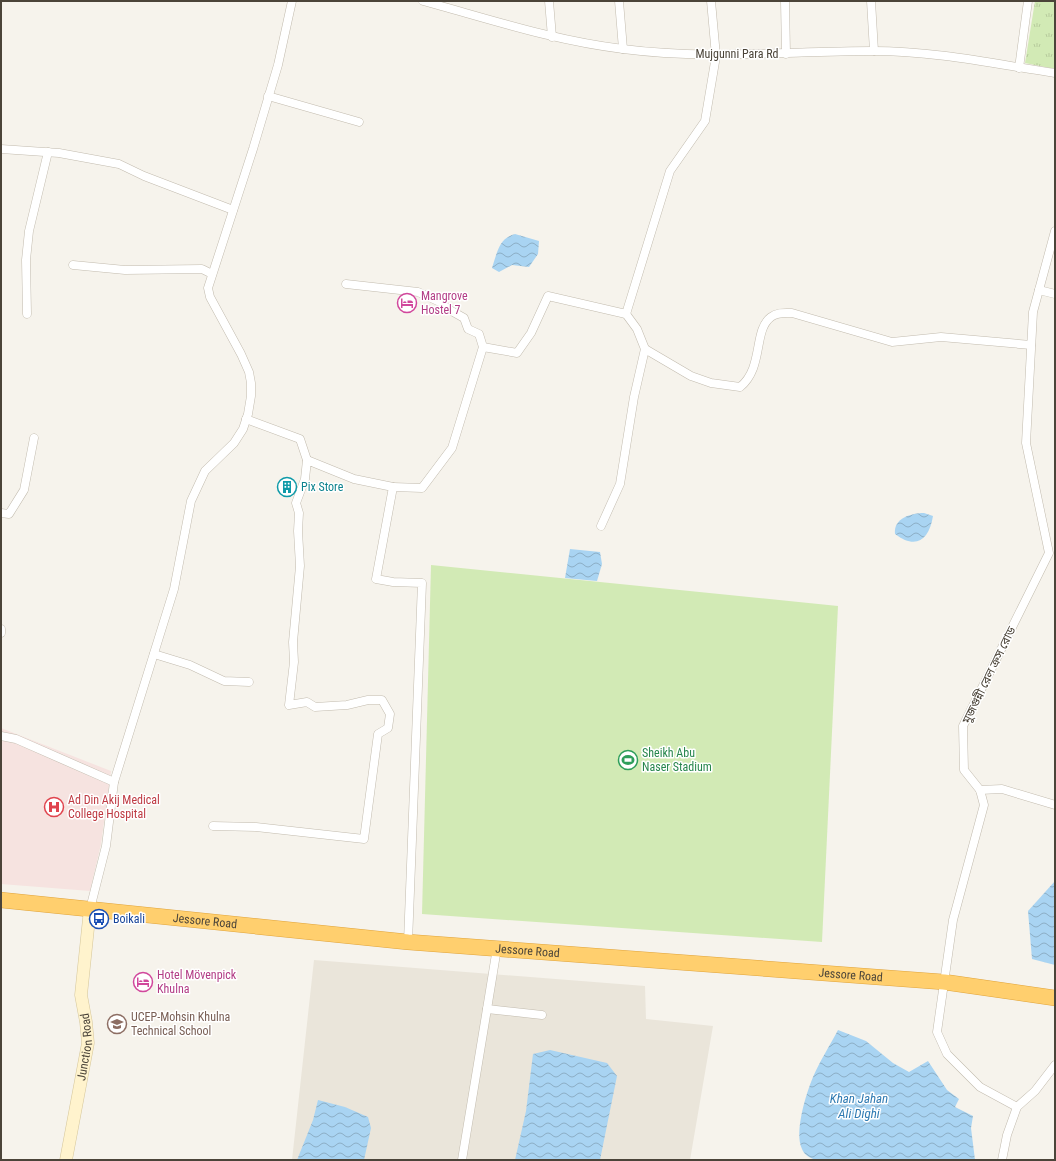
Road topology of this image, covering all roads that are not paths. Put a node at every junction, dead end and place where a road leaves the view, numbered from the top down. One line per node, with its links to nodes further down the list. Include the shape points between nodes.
1 (292, 1): 16 (street, via 278,66)
2 (423, 1): 9 (street, Mujgunni Para Rd)
3 (549, 1): 9 (street)
4 (619, 1): 10 (street)
5 (711, 1): 13 (street)
6 (785, 1): 12 (street)
7 (871, 1): 11 (street)
8 (1028, 1): 14 (street)
9 (552, 37): 10 (street, Mujgunni Para Rd)
10 (623, 49): 13 (street, Mujgunni Para Rd)
11 (874, 51): 12 (street, Mujgunni Para Rd); 14 (street, Mujgunni Para Rd, via 938,54)
12 (786, 54): 13 (street, Mujgunni Para Rd)
13 (716, 56): 28 (street, via 705,121 670,171)
14 (1019, 68): 15 (street, Mujgunni Para Rd)
15 (1055, 73)
16 (268, 96): 17 (street); 20 (street)
17 (359, 122)
18 (1, 149): 19 (street)
19 (48, 152): 20 (street, via 119,164); 27 (street, via 29,231 26,260)
20 (233, 210): 23 (street)
21 (1055, 231): 25 (street, মুজগুন্নী রেল ক্রস রোড)
22 (73, 265): 23 (street, via 125,270 202,269)
23 (212, 274): 32 (street, via 208,288 210,297 242,354 252,383)
24 (346, 284): 30 (street, via 418,292 440,302 464,318 468,329 479,334)
25 (1039, 290): 26 (street); 29 (street, মুজগুন্নী রেল ক্রস রোড, via 1033,312)
26 (1055, 294)
27 (27, 314)
28 (626, 314): 30 (street, via 548,296 531,333 517,353); 31 (street, via 638,330)
29 (1031, 345): 31 (street, via 942,337 892,342 792,313 780,313 771,317 763,327 754,367 748,380 740,387 711,383 691,376); 38 (street, মুজগুন্নী রেল ক্রস রোড, via 1026,443)
30 (483, 347): 35 (street, via 452,448 422,488)
31 (645, 349): 37 (street, via 634,397 620,484)
32 (246, 419): 34 (street, via 300,439); 41 (street, via 234,443 205,472 191,501 174,589)
33 (34, 438): 36 (street, via 24,490 9,514)
34 (307, 460): 35 (street, via 354,479); 47 (street, via 296,503 299,513 300,566 289,705 307,702 315,707 382,700 390,714 388,728 378,734 366,832 364,839 256,827)
35 (393, 487): 50 (street, via 376,579 422,583)
36 (1, 513)
37 (601, 526)
38 (1052, 553): 45 (street, মুজগুন্নী রেল ক্রস রোড, via 962,726 964,770)
39 (1, 629): 40 (street)
40 (1, 633)
41 (154, 654): 42 (street, via 190,665 224,681); 44 (street)
42 (249, 682)
43 (1, 736): 44 (street, via 16,739)
44 (114, 782): 49 (street, via 106,846)
45 (980, 790): 46 (street, via 1002,789); 52 (street, via 984,805 953,920)
46 (1055, 805)
47 (213, 826)
48 (1, 900): 49 (highway, Jessore Road)
49 (90, 909): 50 (highway, Jessore Road); 58 (main road, Junction Road, via 80,995 88,1043)
50 (408, 942): 51 (highway, Jessore Road)
51 (497, 948): 52 (highway, Jessore Road); 54 (street)
52 (944, 982): 53 (highway, Jessore Road); 57 (street, via 937,1032 947,1054 980,1087)
53 (1055, 998)
54 (487, 1009): 55 (street); 59 (street)
55 (542, 1015)
56 (1055, 1065): 57 (street)
57 (1017, 1107): 60 (street)
58 (66, 1160)
59 (462, 1160)
60 (1002, 1160)

